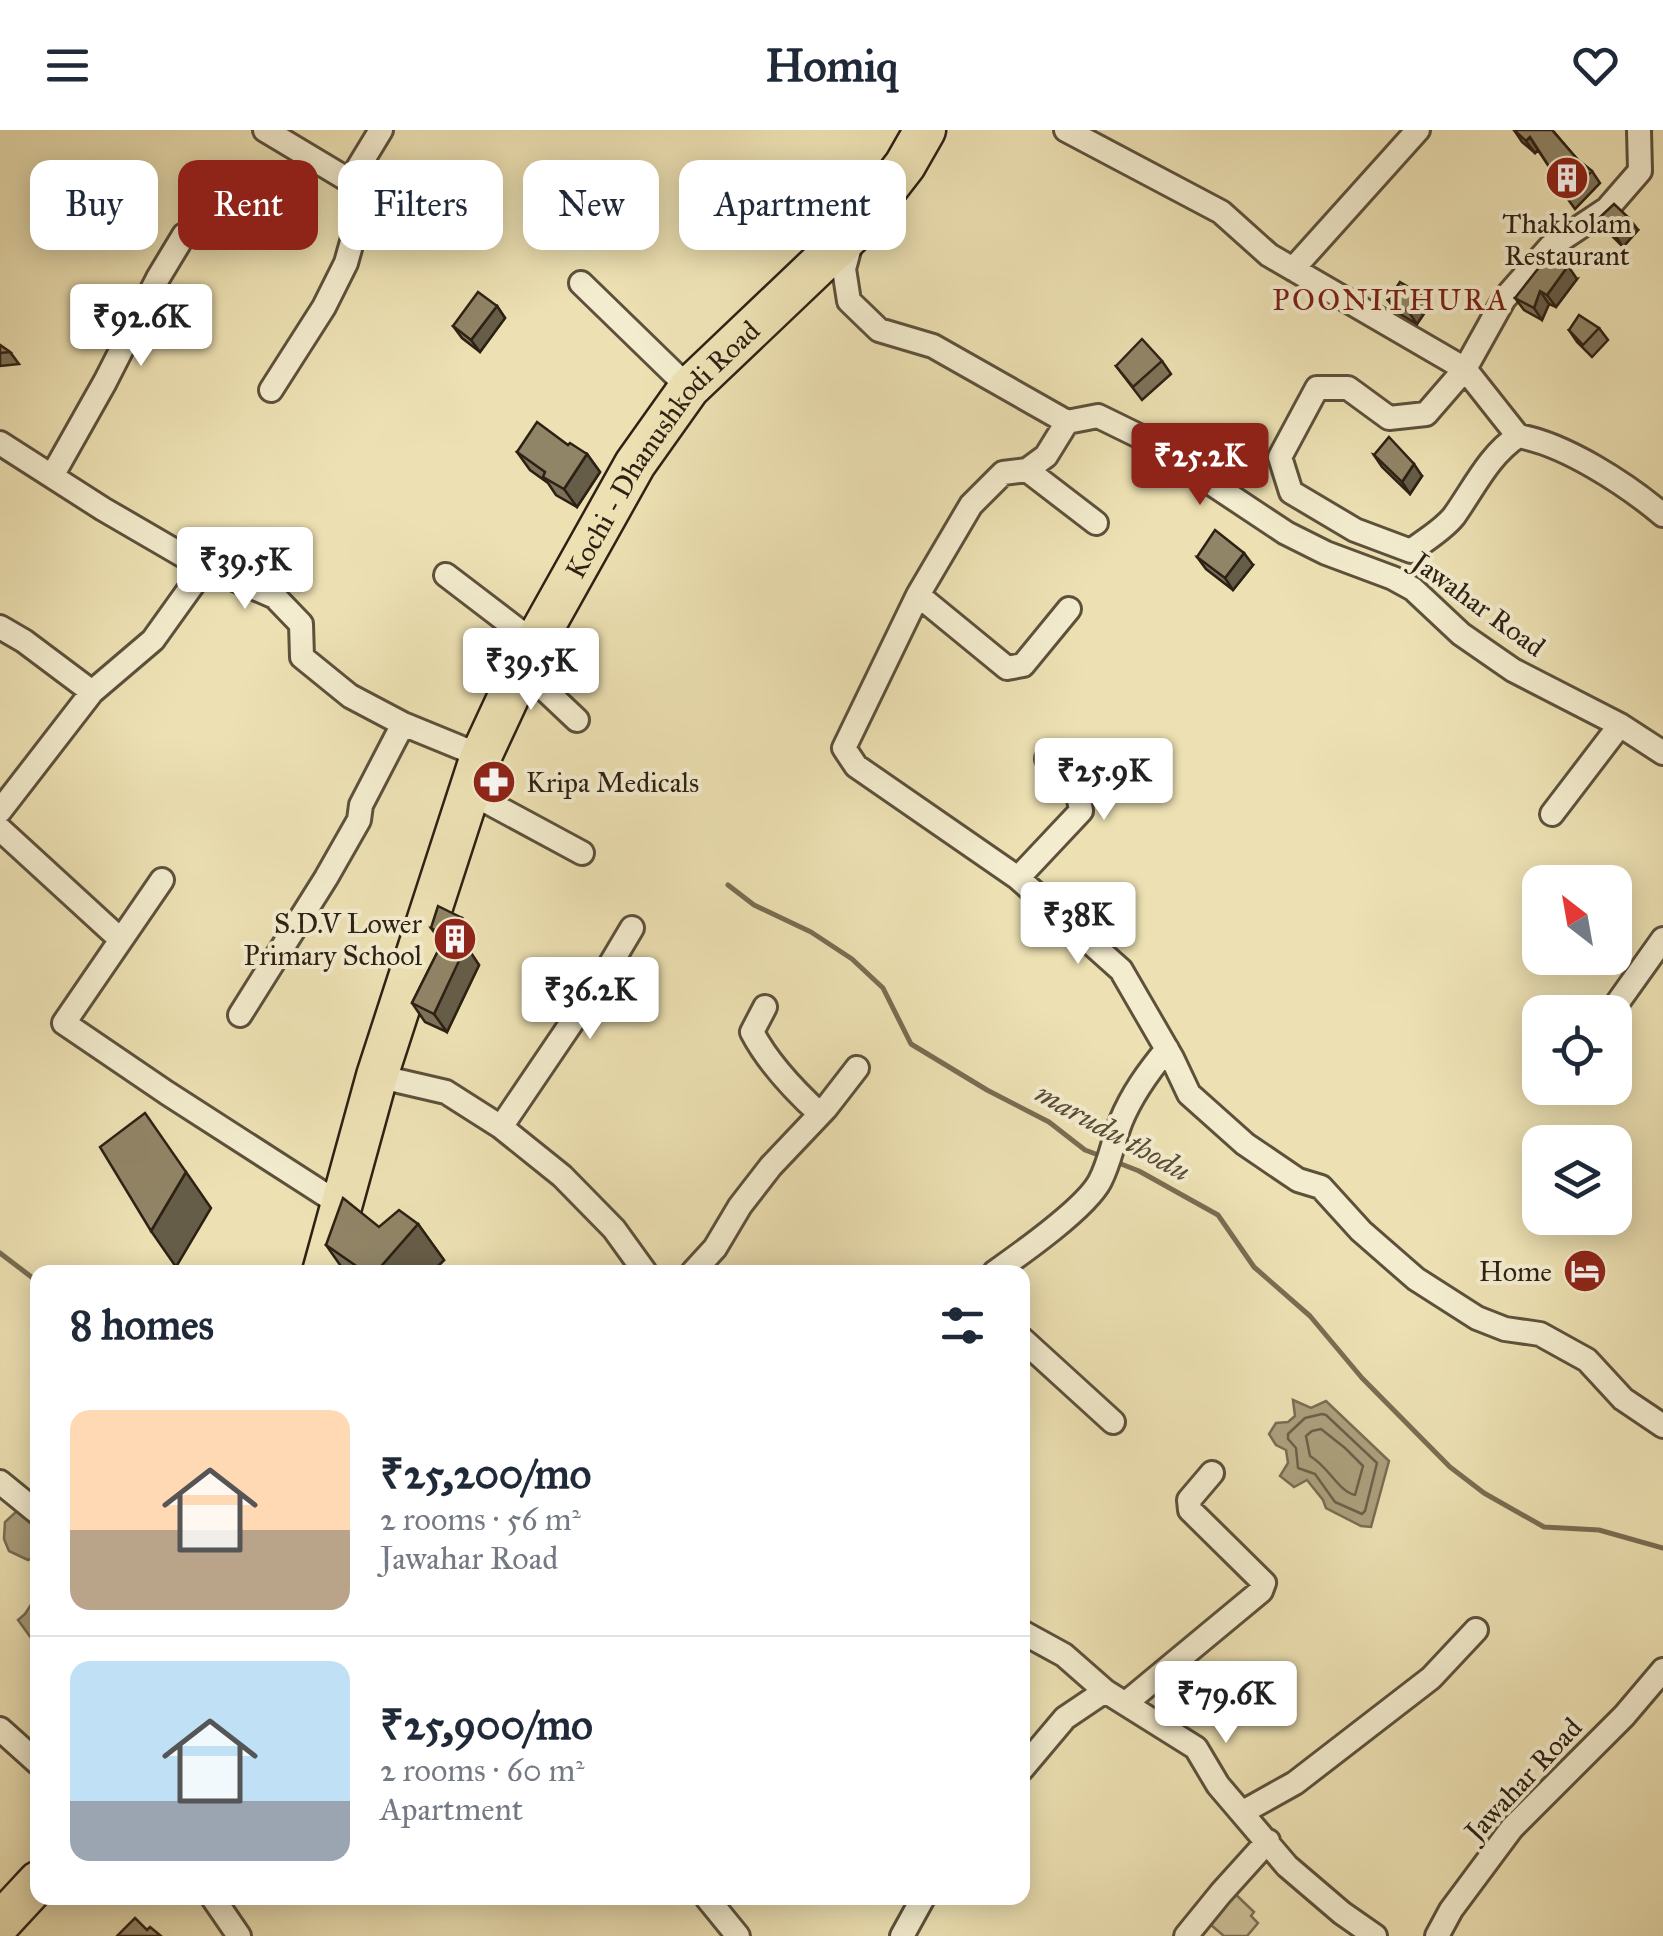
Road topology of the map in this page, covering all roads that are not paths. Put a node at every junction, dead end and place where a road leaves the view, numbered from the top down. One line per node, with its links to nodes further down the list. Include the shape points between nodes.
1 (264, 130): 9 (street)
2 (381, 130): 7 (street)
3 (926, 130): 8 (highway, Kochi - Dhanushkodi Road)
4 (1066, 130): 14 (street, via 1220,212)
5 (1418, 130): 14 (street)
6 (1639, 130): 16 (street, via 1640,171 1607,209 1550,246 1504,299)
7 (363, 160)
8 (906, 163)
9 (338, 175)
10 (178, 245): 23 (street)
11 (350, 250): 18 (street, via 324,307)
12 (834, 250): 17 (highway, Kochi - Dhanushkodi Road)
13 (849, 250): 19 (street, Jawahar Road, via 844,269 850,301 879,330 933,346)
14 (1293, 270): 16 (street)
15 (581, 283): 17 (street)
16 (1464, 370): 20 (street); 20 (street, via 1426,414 1389,418 1348,388 1317,388 1280,458 1290,492 1355,530 1411,551 1451,520)
17 (689, 388): 31 (highway, Kochi - Dhanushkodi Road, via 635,464)
18 (271, 390)
19 (1067, 422): 22 (street, via 1046,456); 35 (street, Jawahar Road, via 1098,416 1143,438 1286,533 1413,589 1461,634 1514,670)
20 (1518, 436): 24 (street, via 1575,458)
21 (0, 443): 23 (street)
22 (1027, 470): 25 (street); 28 (street, via 1003,473 971,505)
23 (52, 476): 26 (street)
24 (1663, 515)
25 (1096, 523)
26 (206, 566): 32 (street, via 152,640); 34 (street, via 275,597 302,624 302,657 350,696)
27 (446, 575): 31 (street)
28 (918, 595): 29 (street, via 1008,668 1023,664); 43 (street, via 844,748 856,766)
29 (1069, 609)
30 (0, 627): 32 (street)
31 (528, 656): 33 (street); 38 (highway, Kochi - Dhanushkodi Road)
32 (92, 692): 39 (street)
33 (576, 720)
34 (402, 724): 38 (street); 50 (street, via 359,820)
35 (1620, 725): 36 (street, Jawahar Road); 40 (street)
36 (1663, 753)
37 (1047, 759): 43 (street, via 1077,788 1081,811)
38 (475, 774): 42 (street); 53 (highway, Kochi - Dhanushkodi Road)
39 (0, 811)
40 (1552, 814)
41 (0, 828): 47 (street)
42 (582, 853)
43 (1018, 878): 51 (street, via 1122,970)
44 (162, 880): 47 (street)
45 (632, 928): 55 (street)
46 (1663, 939): 48 (street)
47 (121, 940): 56 (street, via 64,1023)
48 (1623, 995)
49 (765, 1007): 54 (street, via 752,1032)
50 (240, 1015)
51 (1167, 1050): 60 (street, via 1134,1093 1100,1183); 63 (street, via 1189,1094 1246,1144 1321,1188 1416,1279 1477,1318 1540,1334 1587,1360 1624,1399)
52 (856, 1068): 54 (street)
53 (377, 1076): 55 (street, via 446,1092); 56 (highway, Kochi - Dhanushkodi Road)
54 (820, 1114): 59 (street, via 771,1166)
55 (501, 1127): 58 (street, via 562,1176)
56 (342, 1205): 57 (highway, Kochi - Dhanushkodi Road)
57 (325, 1265)
58 (640, 1265)
59 (699, 1265)
60 (1004, 1265)
61 (1030, 1346): 62 (street)
62 (1113, 1422)
63 (1663, 1426)
64 (1212, 1473): 70 (street, via 1189,1500 1190,1510 1264,1583)
65 (0, 1482): 66 (street)
66 (30, 1506)
67 (1476, 1630): 74 (street, via 1431,1678 1295,1782)
68 (1030, 1637): 70 (street)
69 (1663, 1670): 86 (street, Jawahar Road, via 1512,1828)
70 (1115, 1697): 73 (street, via 1065,1718); 74 (street, via 1196,1748)
71 (0, 1729): 72 (street)
72 (30, 1756)
73 (1030, 1760)
74 (1243, 1812): 75 (street)
75 (1268, 1842): 81 (street); 85 (street)
76 (30, 1891): 80 (highway)
77 (218, 1905): 82 (street)
78 (713, 1905): 83 (street)
79 (919, 1905): 84 (street)
80 (0, 1923)
81 (1359, 1932)
82 (239, 1936)
83 (738, 1936)
84 (902, 1936)
85 (1186, 1936)
86 (1437, 1936)

